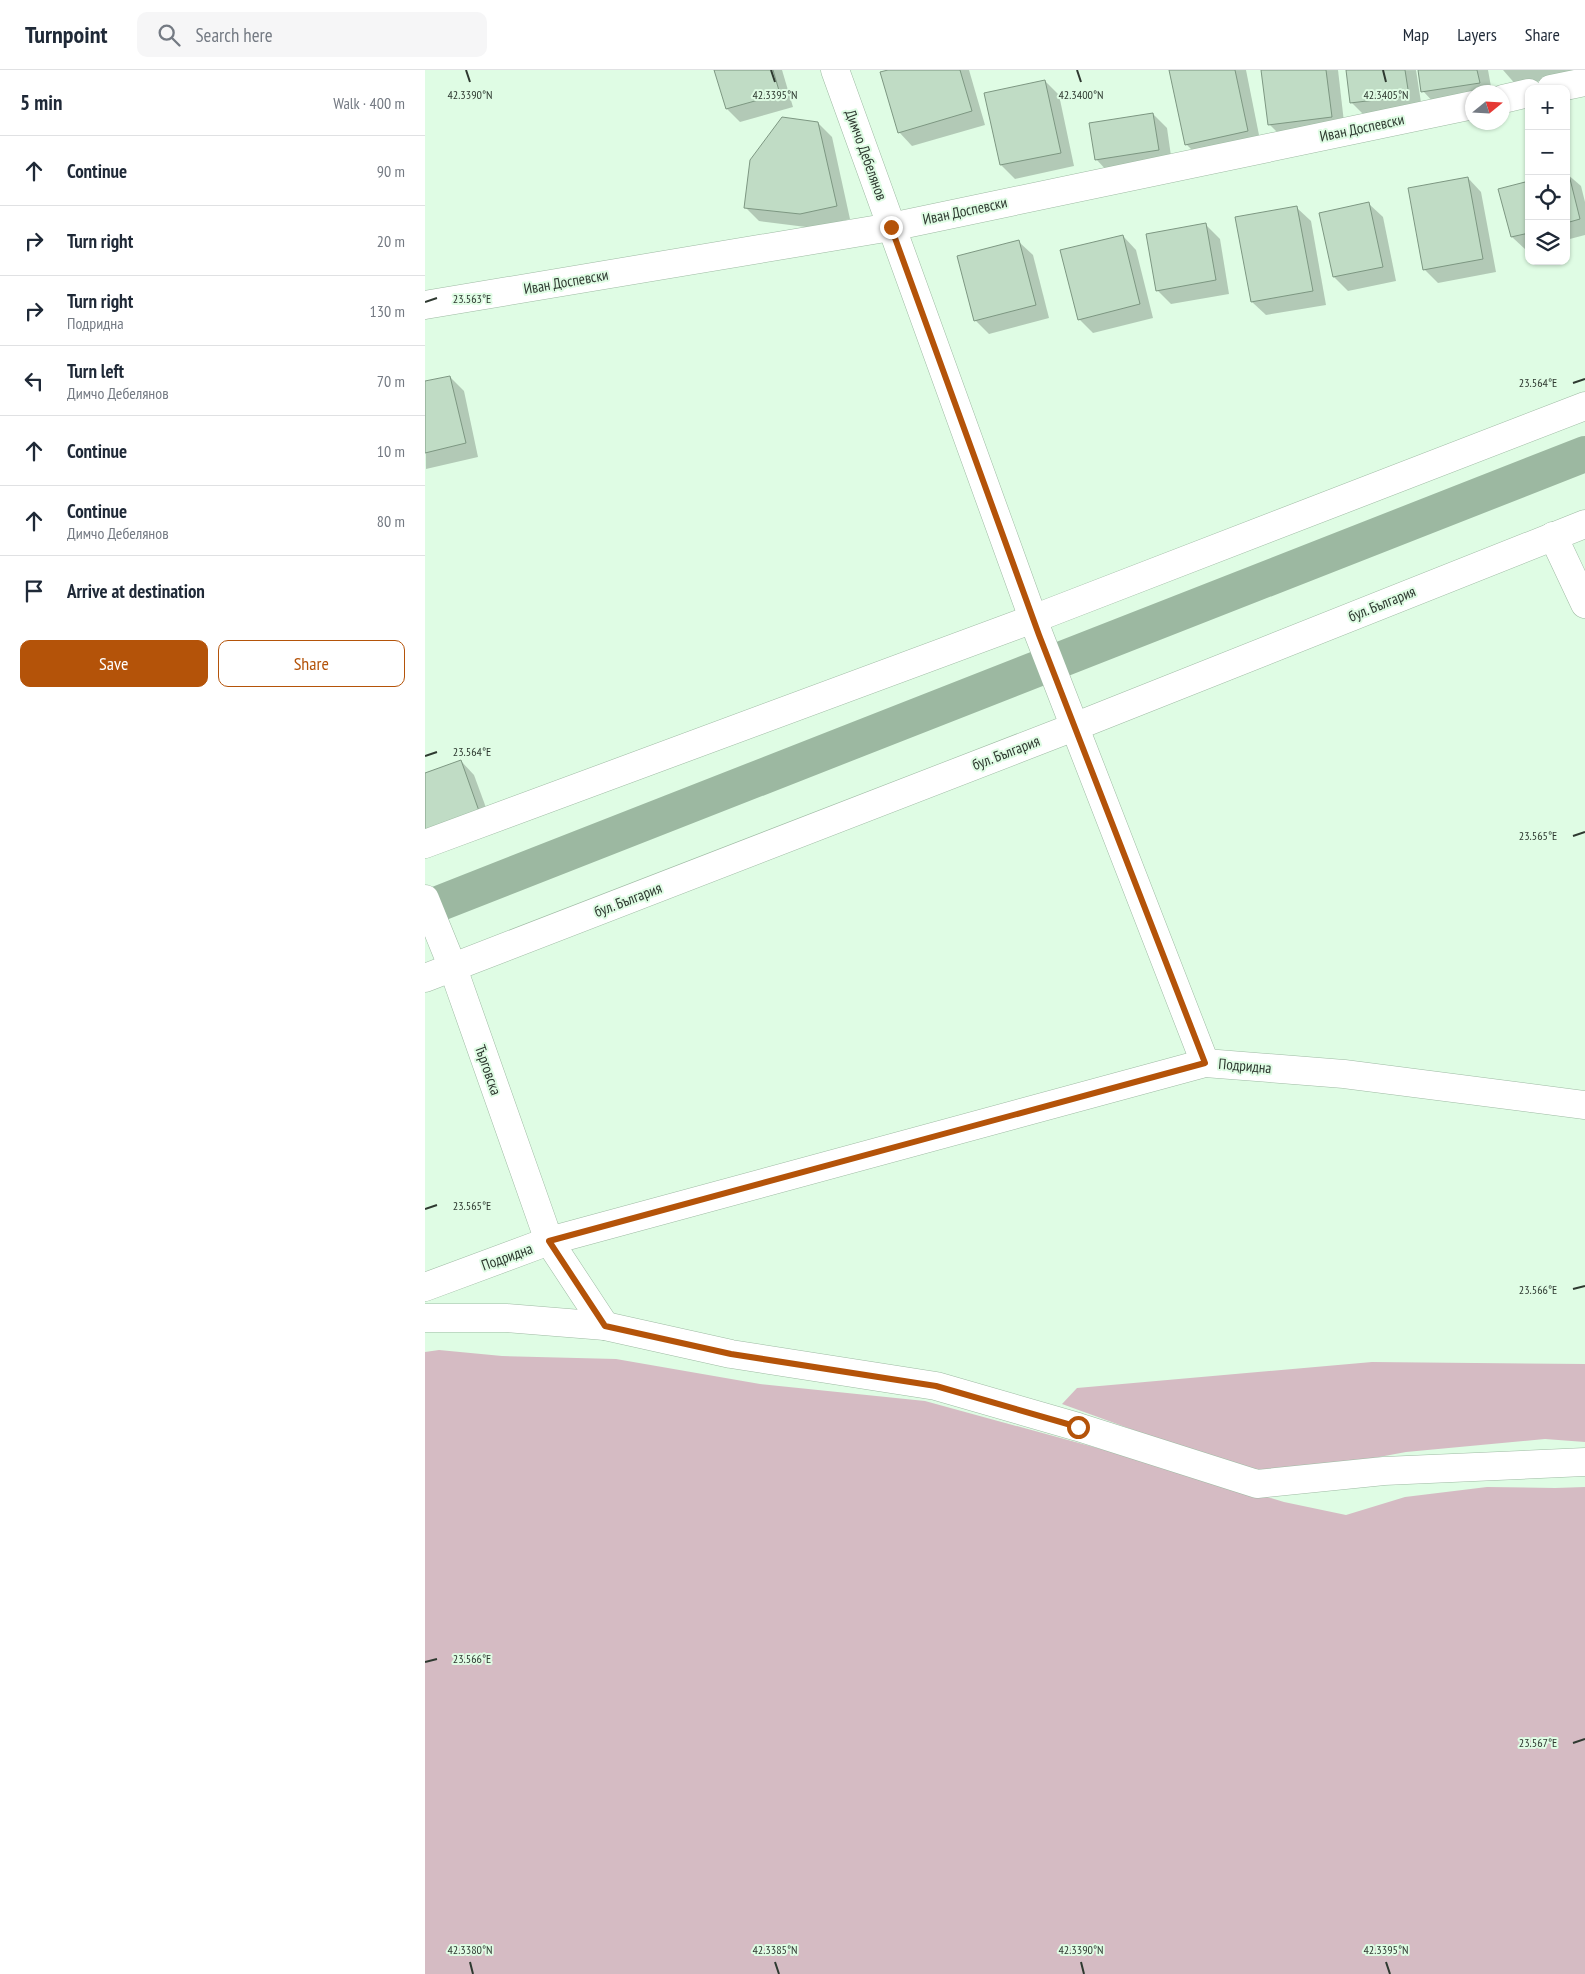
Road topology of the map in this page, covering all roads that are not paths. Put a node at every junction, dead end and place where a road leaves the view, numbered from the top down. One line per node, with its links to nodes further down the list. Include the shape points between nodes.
1 (835, 70): 7 (street, Димчо Дебелянов)
2 (1585, 82): 3 (street)
3 (1570, 85)
4 (1525, 94): 5 (street)
5 (1510, 97)
6 (1465, 107): 7 (street, Иван Доспевски)
7 (891, 227): 8 (street, Иван Доспевски); 13 (street, Димчо Дебелянов)
8 (425, 305)
9 (1585, 406): 13 (street)
10 (1585, 524): 11 (street, бул. България)
11 (1553, 536): 12 (street); 14 (street, бул. България)
12 (1585, 604)
13 (1036, 627): 14 (street, Димчо Дебелянов); 15 (street)
14 (1074, 727): 17 (street, бул. България); 19 (street)
15 (425, 844)
16 (425, 899): 17 (street, Търговска)
17 (453, 968): 18 (street, бул. България); 21 (street, Търговска)
18 (425, 978)
19 (1205, 1063): 20 (street, Подридна, via 1344,1074); 21 (street, Подридна)
20 (1585, 1105)
21 (549, 1241): 22 (street, Подридна); 24 (street, Търговска)
22 (425, 1287)
23 (425, 1318): 24 (street, via 506,1318)
24 (605, 1326): 25 (street, via 731,1354 936,1386 1257,1484 1384,1471)
25 (1585, 1462)

